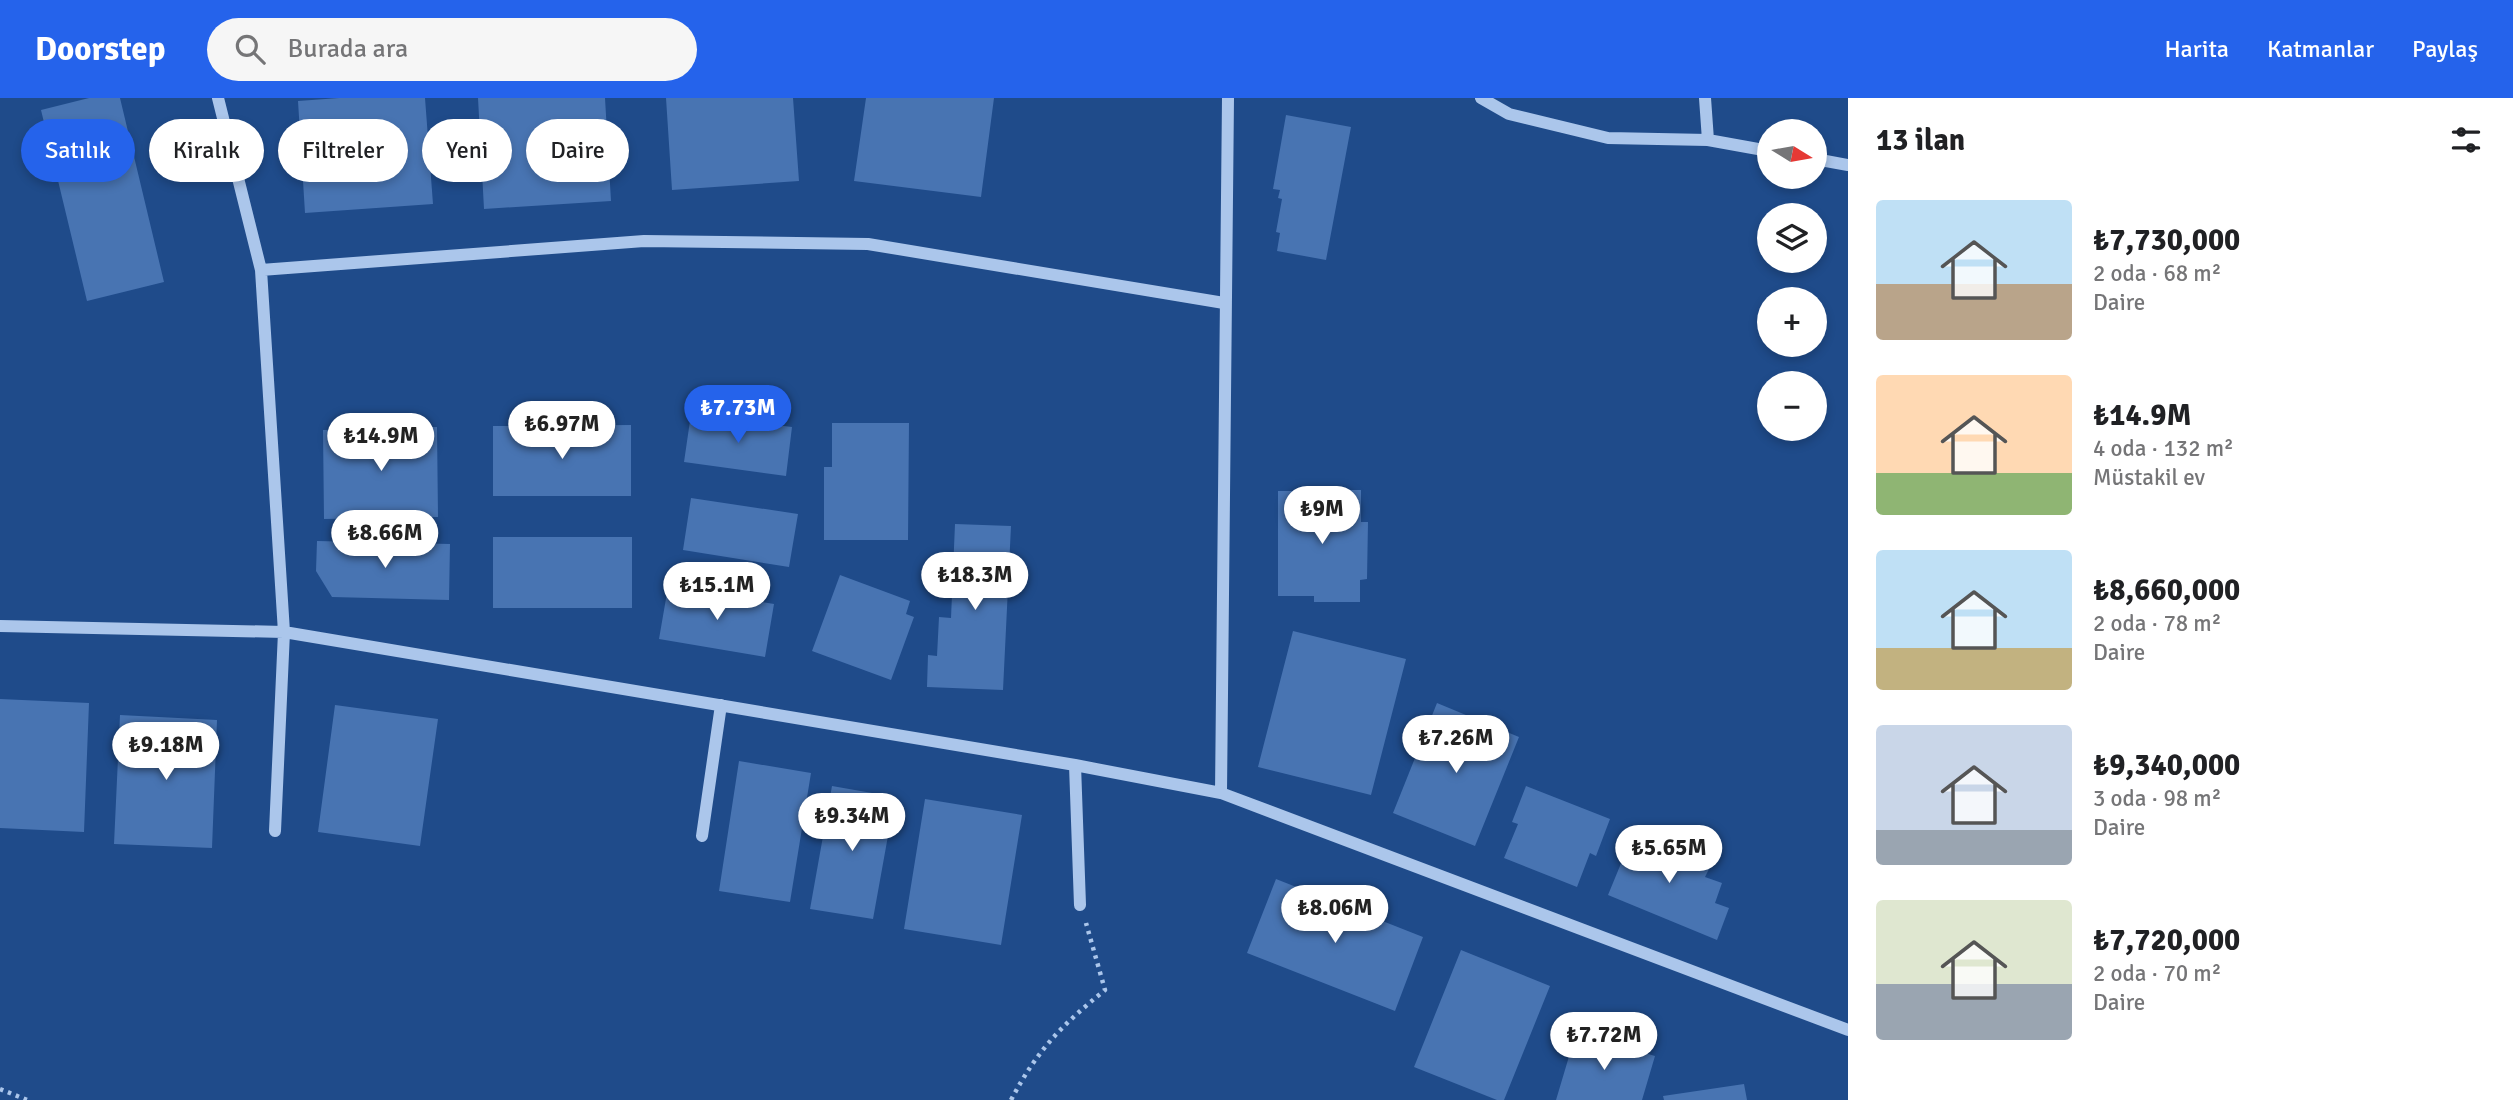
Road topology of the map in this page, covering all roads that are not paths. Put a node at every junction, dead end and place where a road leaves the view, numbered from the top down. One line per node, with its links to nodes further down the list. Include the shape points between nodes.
1 (218, 98): 9 (street)
2 (1228, 98): 10 (street)
3 (1481, 98): 5 (street, via 1509,114 1608,138)
4 (1704, 98): 5 (street)
5 (1708, 140): 6 (street)
6 (1757, 149)
7 (1827, 162): 8 (street)
8 (1848, 166)
9 (261, 270): 10 (street, via 644,241 869,244); 12 (street)
10 (1224, 303): 15 (street)
11 (0, 626): 12 (street)
12 (284, 632): 13 (street); 16 (street)
13 (721, 705): 14 (street); 17 (street)
14 (1075, 765): 15 (street); 18 (street)
15 (1221, 793): 19 (street)
16 (275, 831)
17 (702, 836)
18 (1080, 905)
19 (1848, 1030)

